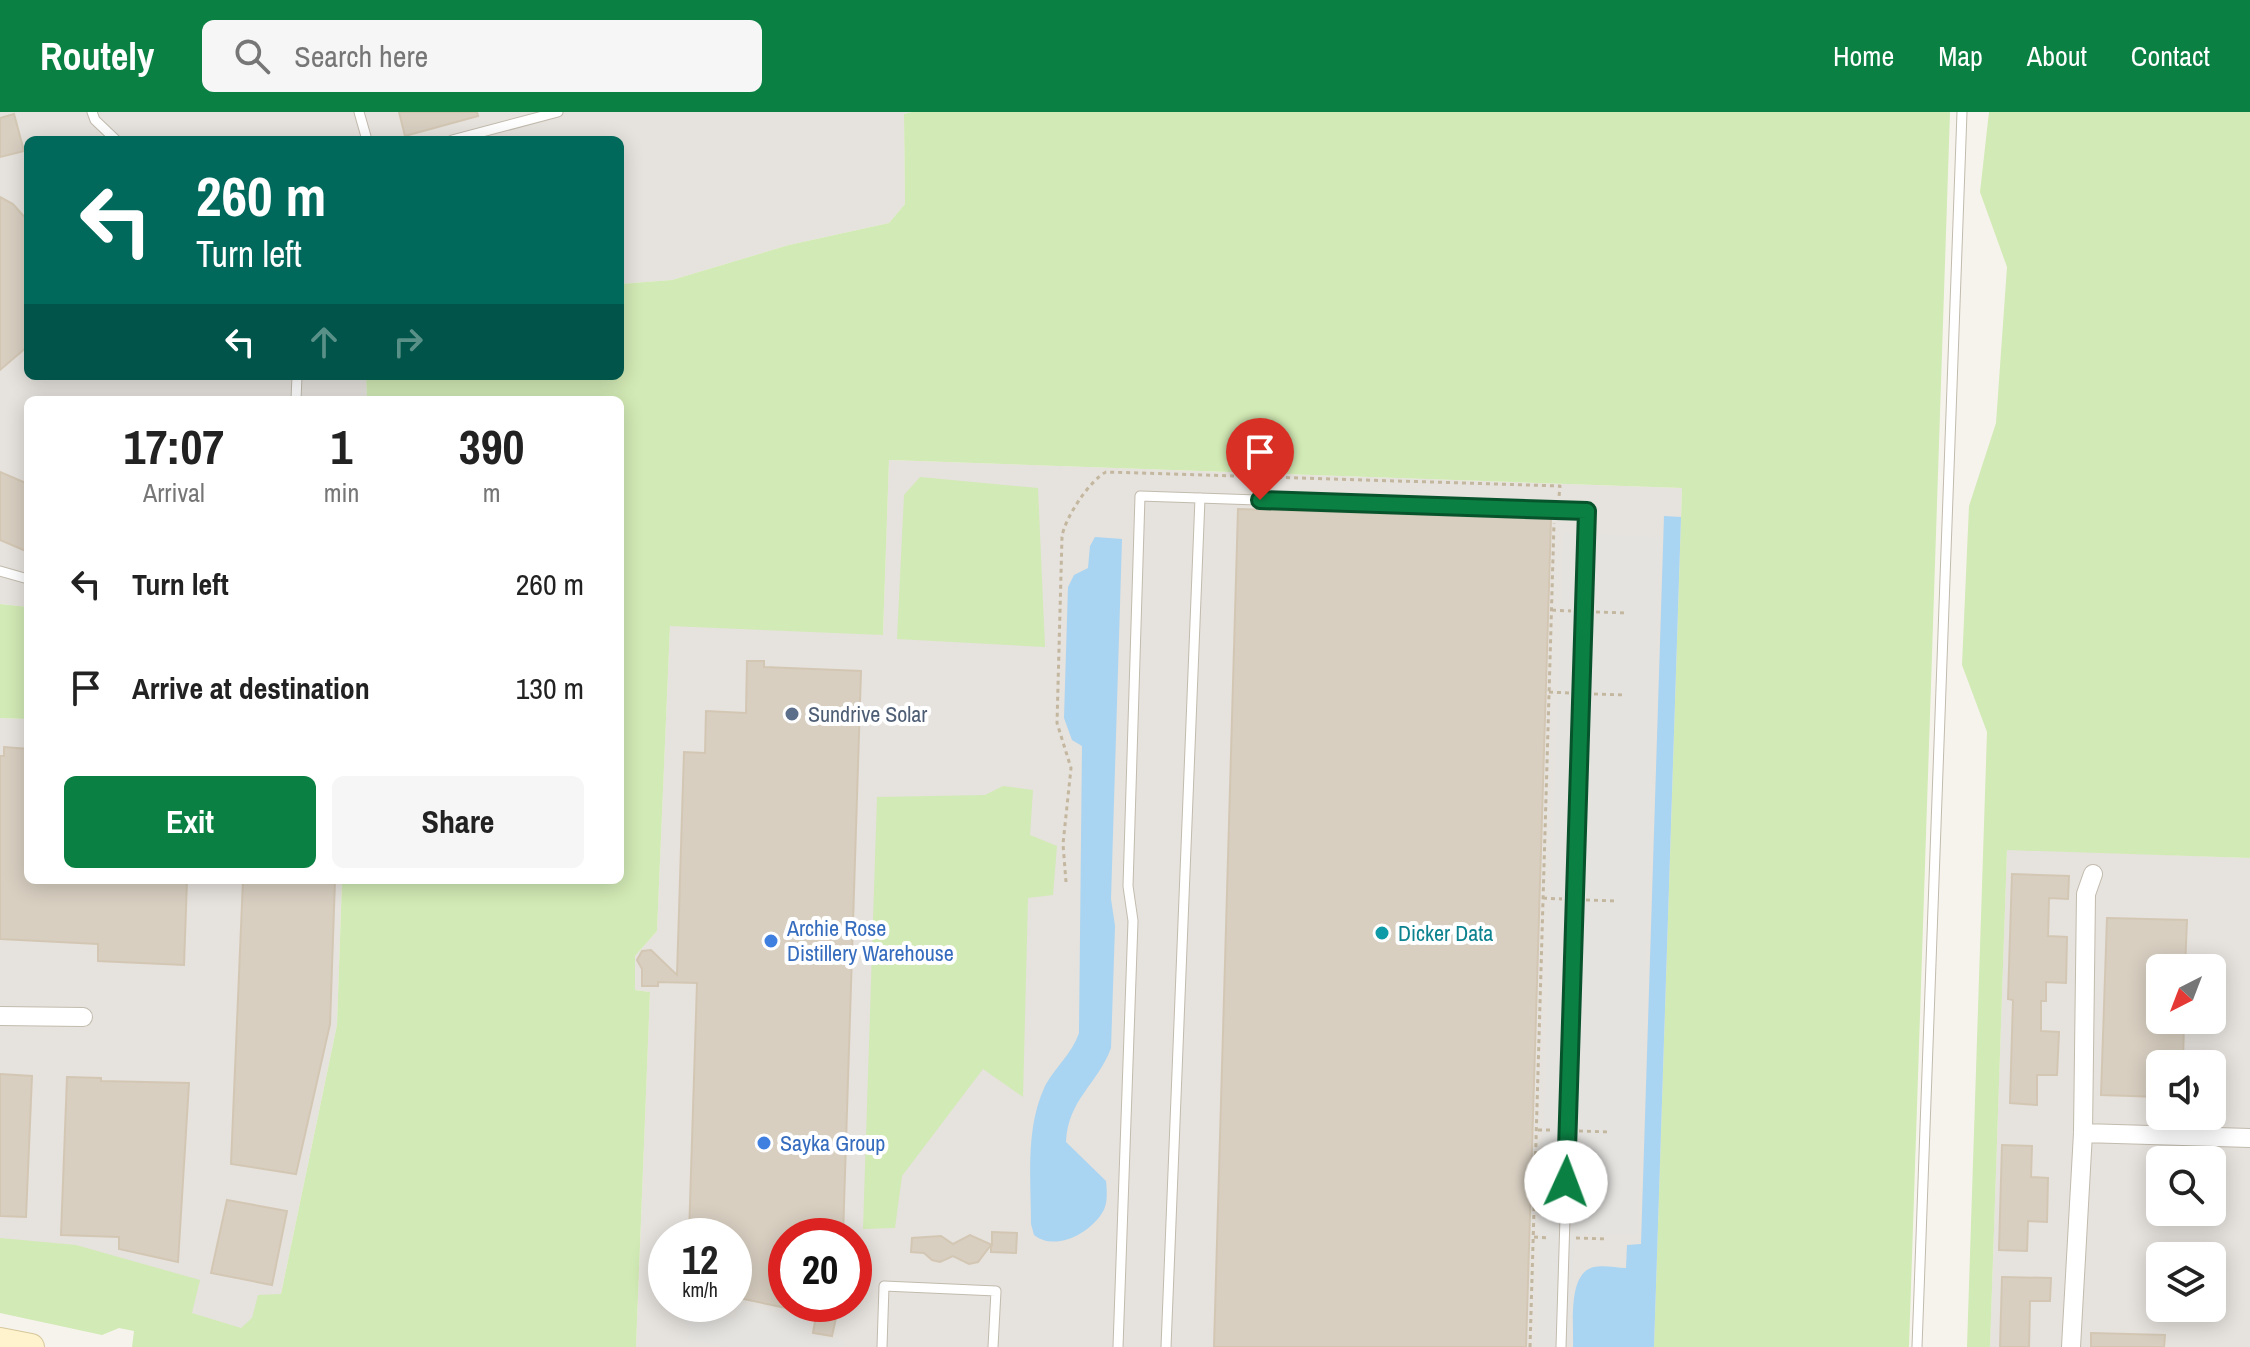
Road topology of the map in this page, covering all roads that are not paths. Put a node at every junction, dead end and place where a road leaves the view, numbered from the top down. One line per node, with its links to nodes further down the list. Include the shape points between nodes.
1 (92, 112): 5 (lane)
2 (359, 112): 6 (lane)
3 (558, 112): 7 (lane)
4 (1962, 112): 23 (lane)
5 (112, 136)
6 (366, 136)
7 (467, 136)
8 (1200, 498): 20 (lane, via 1140,496); 21 (lane); 22 (lane, via 1587,511)
9 (0, 571): 10 (lane)
10 (24, 578)
11 (2093, 874): 14 (street, via 2086,894)
12 (0, 1016): 13 (street)
13 (83, 1017)
14 (2083, 1133): 15 (street); 24 (street)
15 (2250, 1138)
16 (0, 1341): 17 (main road)
17 (31, 1347)
18 (882, 1347): 19 (lane, via 884,1286 996,1291)
19 (993, 1347)
20 (1118, 1347)
21 (1166, 1347)
22 (1561, 1347)
23 (1917, 1347)
24 (2071, 1347)

